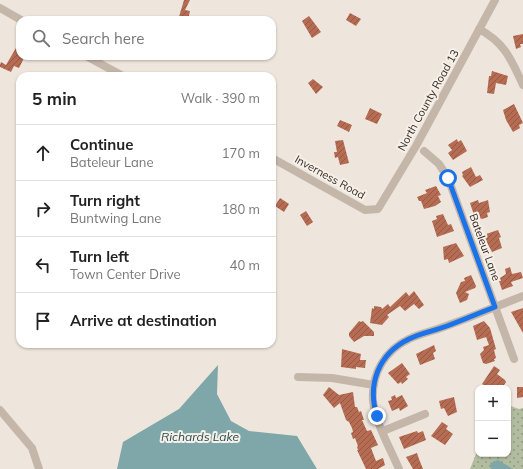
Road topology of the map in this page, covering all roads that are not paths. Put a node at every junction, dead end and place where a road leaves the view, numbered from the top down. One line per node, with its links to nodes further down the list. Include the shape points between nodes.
1 (495, 0): 4 (street, North County Road 13)
2 (0, 8): 3 (street)
3 (16, 17)
4 (479, 29): 7 (street, via 501,44); 10 (street, North County Road 13, via 416,146)
5 (93, 60): 6 (street)
6 (116, 72)
7 (523, 85)
8 (424, 151): 12 (street, Bateleur Lane, via 439,164 448,178)
9 (276, 160): 10 (street, Inverness Road, via 365,210)
10 (378, 209)
11 (523, 296): 12 (street)
12 (495, 307): 13 (street, Bateleur Lane); 15 (street, via 401,343 382,361)
13 (514, 358)
14 (298, 377): 15 (street, via 332,378)
15 (374, 385): 18 (street, via 375,409)
16 (0, 410): 19 (street, via 32,448)
17 (425, 414): 18 (street)
18 (383, 431): 20 (street)
19 (39, 469)
20 (398, 469)

